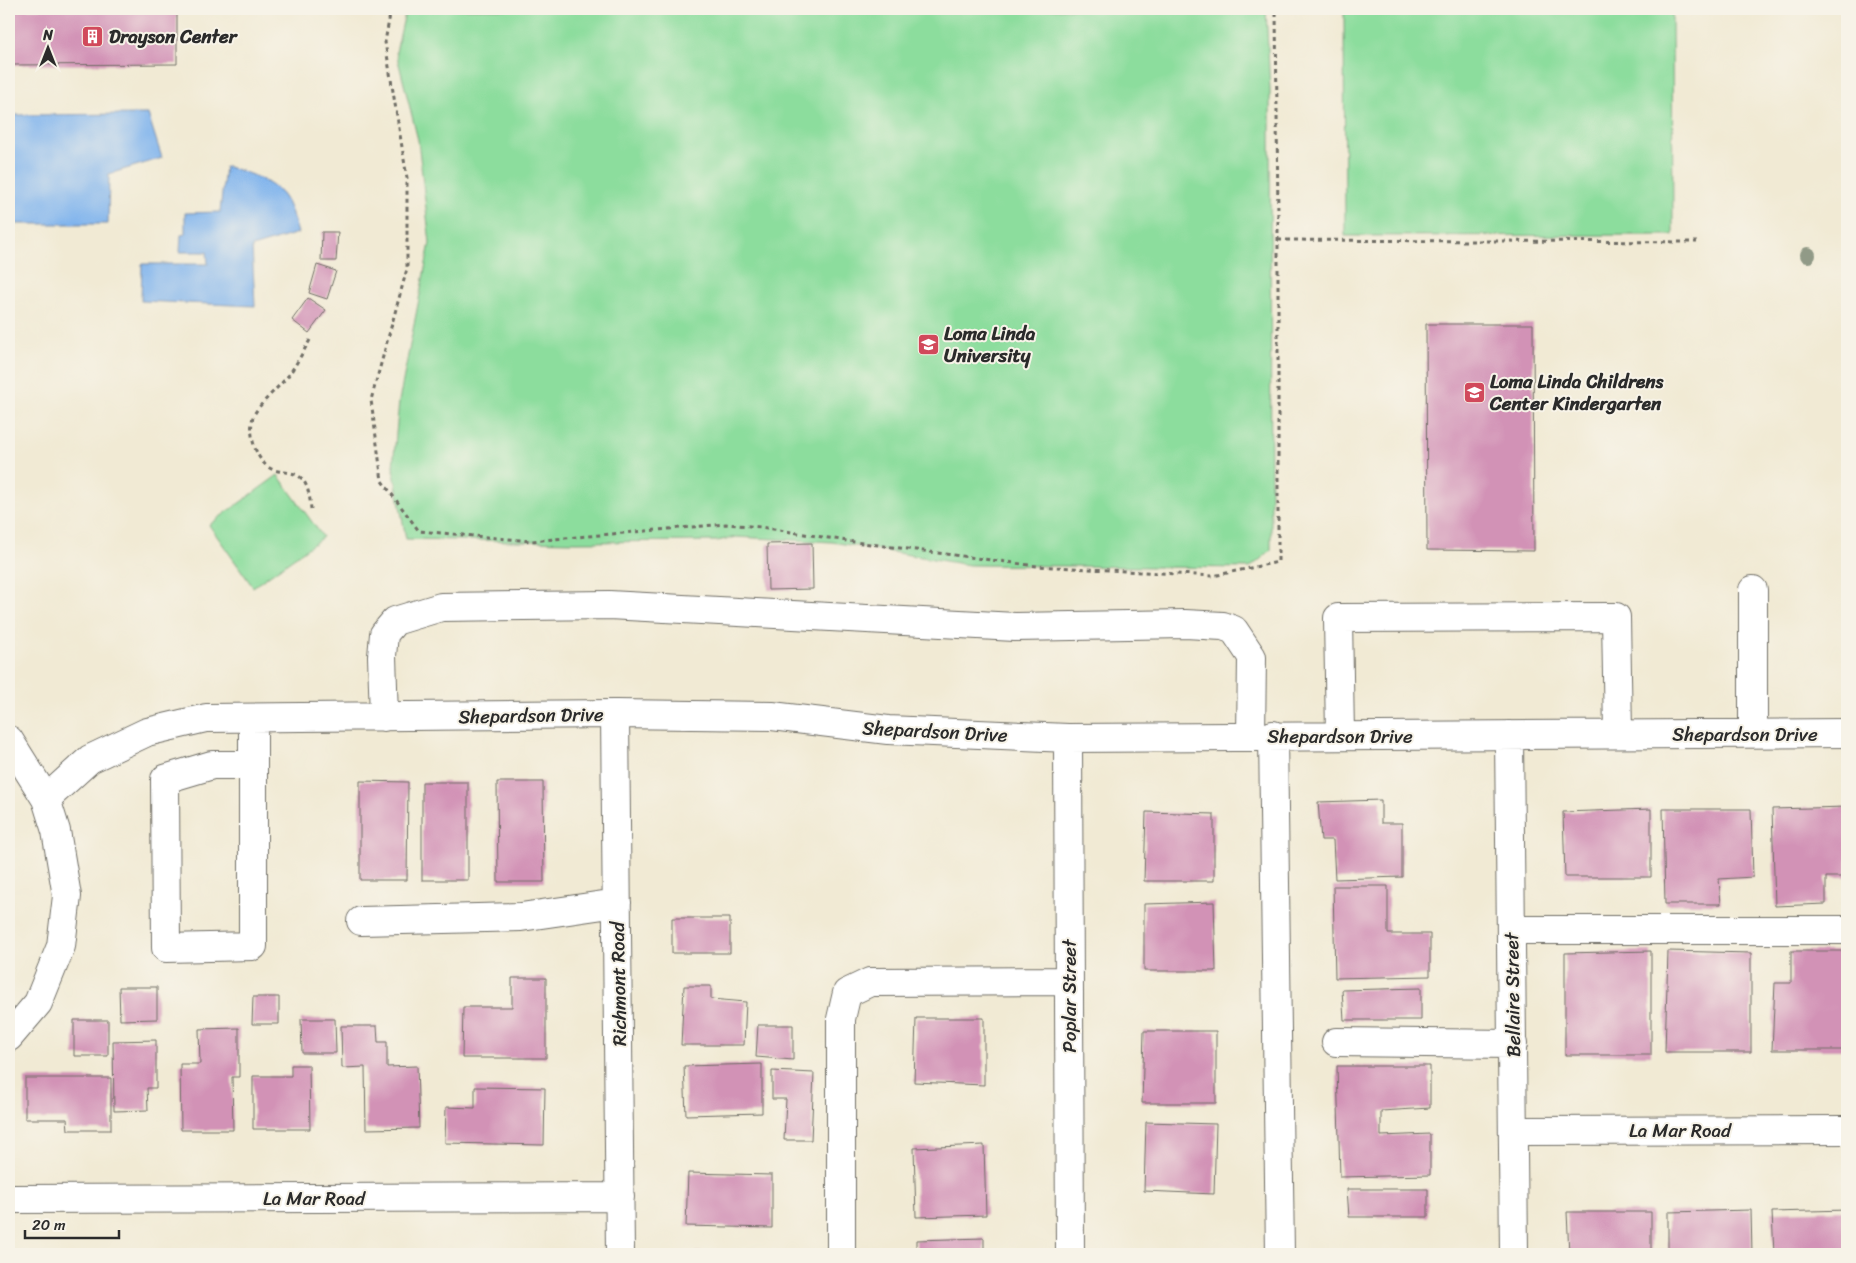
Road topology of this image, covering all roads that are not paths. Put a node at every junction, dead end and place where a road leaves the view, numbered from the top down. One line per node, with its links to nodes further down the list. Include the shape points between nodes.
1 (1752, 590): 5 (street)
2 (615, 714): 3 (street, Shepardson Drive); 11 (street, Shepardson Drive, via 772,716 888,730); 15 (street, Richmont Road)
3 (384, 717): 4 (street, Shepardson Drive); 9 (street, via 384,634 395,621 441,607 609,605 1015,627 1224,626 1234,630 1252,657)
4 (253, 718): 13 (street); 14 (street, Shepardson Drive, via 206,718 147,732 90,759)
5 (1753, 733): 6 (street, Shepardson Drive); 7 (street, Shepardson Drive)
6 (1847, 733)
7 (1618, 734): 8 (street, Shepardson Drive); 10 (street, via 1616,617 1338,618)
8 (1509, 735): 10 (street, Shepardson Drive); 17 (street, Bellaire Street)
9 (1262, 736): 10 (street, Shepardson Drive); 11 (street, Shepardson Drive); 30 (street)
10 (1340, 736)
11 (1068, 738): 19 (street, Poplar Street)
12 (9, 740): 14 (street)
13 (253, 765): 13 (street, via 253,946 166,948 165,779 212,765)
14 (46, 799): 20 (street, via 56,831 67,896 61,946 38,1003)
15 (617, 903): 16 (street, via 521,917); 25 (street, Richmont Road)
16 (361, 922)
17 (1511, 930): 18 (street); 22 (street, Bellaire Street)
18 (1847, 930)
19 (1069, 981): 28 (street, via 870,982 848,993 840,1019); 29 (street, Poplar Street)
20 (9, 1037)
21 (1336, 1042): 22 (street)
22 (1513, 1044): 24 (street, Bellaire Street)
23 (1847, 1130): 24 (street, La Mar Road)
24 (1514, 1131): 31 (street, Bellaire Street)
25 (620, 1197): 26 (street, La Mar Road); 27 (street, Richmont Road)
26 (9, 1198)
27 (620, 1254)
28 (840, 1254)
29 (1070, 1254)
30 (1280, 1254)
31 (1514, 1254)

